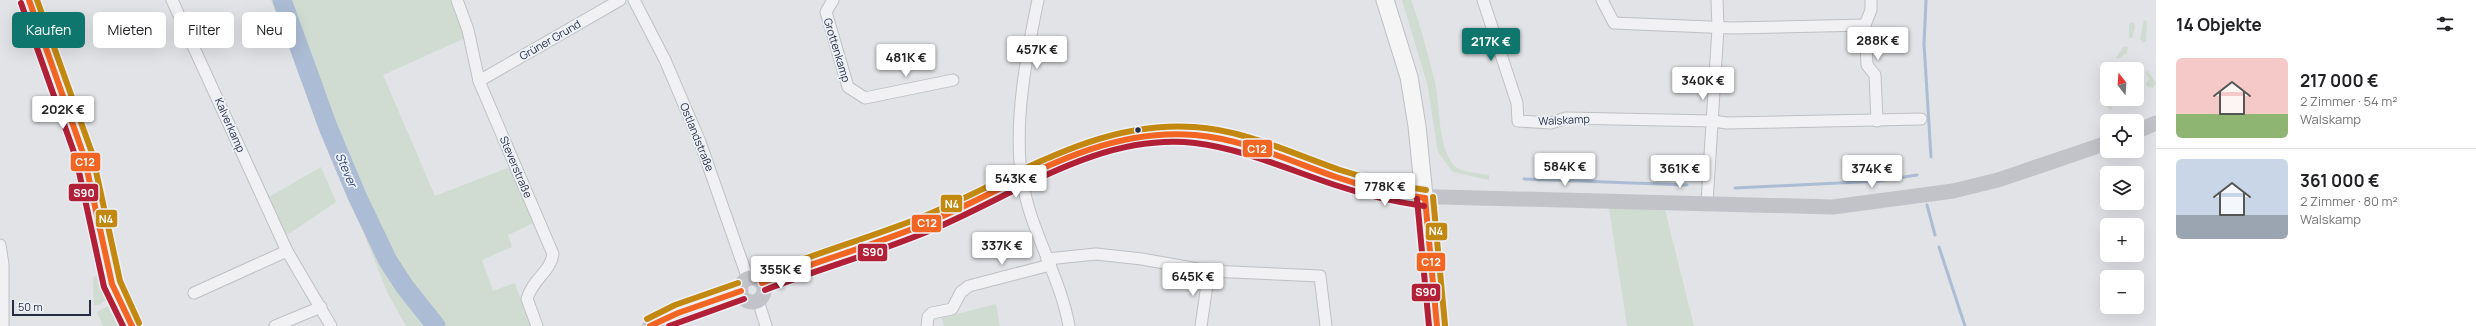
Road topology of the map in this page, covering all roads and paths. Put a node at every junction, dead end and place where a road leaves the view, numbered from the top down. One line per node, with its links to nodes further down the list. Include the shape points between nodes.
1 (29, 0): 35 (street, via 84,156 111,278 118,300)
2 (172, 0): 27 (street, Kalverkamp)
3 (457, 0): 16 (street, Steverstraße, via 468,30)
4 (620, 0): 16 (street, Grüner Grund)
5 (634, 0): 30 (street, Ostlandstraße, via 665,60 700,142)
6 (833, 0): 15 (street, Grottenkamp, via 826,12 848,87 866,98)
7 (1038, 0): 23 (street, via 1021,114)
8 (1385, 0): 24 (main road, via 1409,77)
9 (1483, 0): 18 (street, Walskamp, via 1517,103 1518,121 1551,123 1566,118)
10 (1602, 0): 14 (street, via 1614,23)
11 (1717, 0): 14 (street)
12 (1871, 0): 13 (street, via 1871,10)
13 (1865, 25): 14 (street); 19 (street, via 1867,65 1874,75)
14 (1718, 28): 18 (street)
15 (953, 80)
16 (479, 81): 38 (street, Steverstraße, via 553,254 551,264 534,282 527,299)
17 (1921, 119): 19 (street, Walskamp)
18 (1713, 121): 19 (street, Walskamp); 25 (street)
19 (1877, 121)
20 (2156, 124): 21 (street)
21 (2144, 128)
22 (2100, 144): 25 (street, via 1998,180 1953,191 1907,198 1833,207)
23 (1022, 178): 24 (street, via 1114,141 1154,135 1185,135 1226,140 1258,149 1391,195); 28 (street); 30 (street, via 926,224)
24 (1425, 198): 25 (street); 45 (main road)
25 (1707, 203)
26 (0, 245): 34 (street, via 3,264)
27 (287, 251): 31 (street); 33 (street, Kalverkamp)
28 (1048, 262): 29 (street, via 1096,254); 41 (street, via 969,286 961,292 952,309 932,313 928,317); 42 (street, via 1066,309)
29 (1209, 271): 43 (street); 44 (street, via 1320,276)
30 (750, 284): 32 (street, via 763,295); 39 (street)
31 (194, 293)
32 (758, 300): 40 (street)
33 (321, 307): 36 (street); 37 (street, Kalverkamp)
34 (2, 326)
35 (132, 326)
36 (275, 326)
37 (332, 326)
38 (537, 326)
39 (650, 326)
40 (766, 326)
41 (927, 326)
42 (1069, 326)
43 (1201, 326)
44 (1326, 326)
45 (1437, 326)

